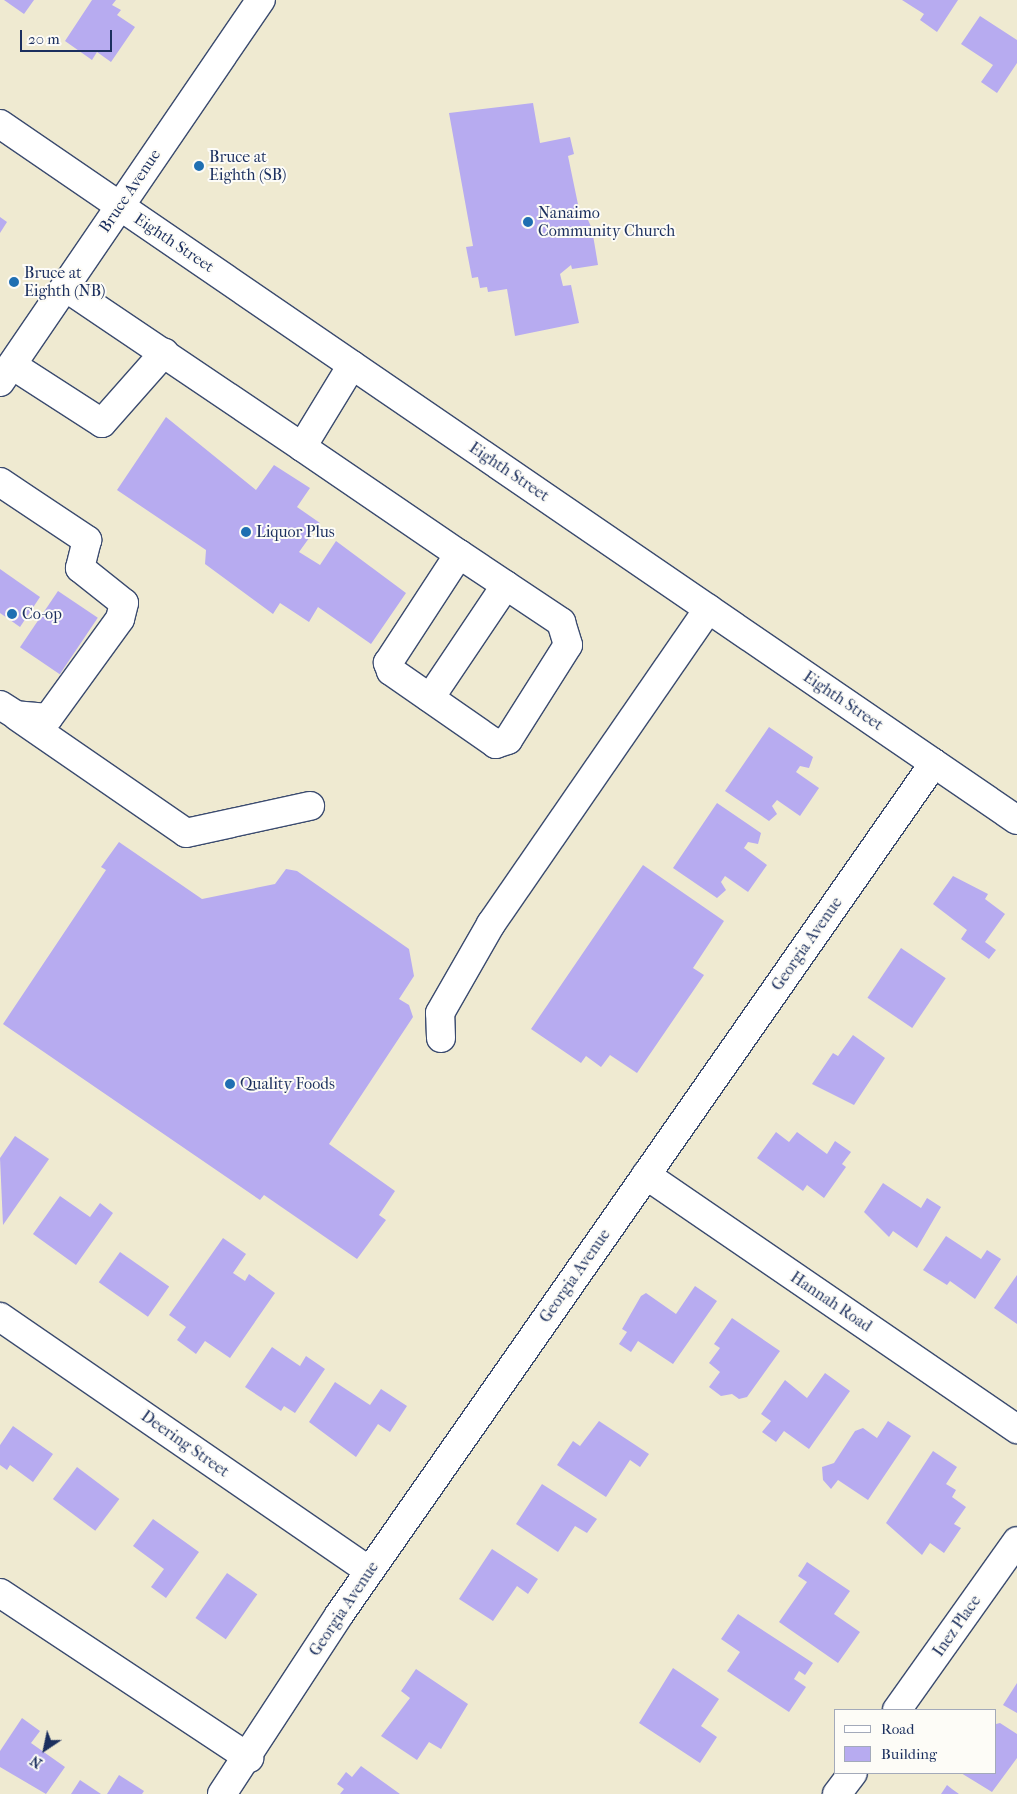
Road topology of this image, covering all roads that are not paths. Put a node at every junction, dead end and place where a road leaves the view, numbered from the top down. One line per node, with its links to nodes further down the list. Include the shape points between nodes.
1 (261, 0): 3 (street, Bruce Avenue)
2 (0, 124): 3 (street, Eighth Street)
3 (120, 206): 4 (street, Bruce Avenue); 6 (street, Eighth Street)
4 (65, 287): 5 (street); 7 (street, Bruce Avenue)
5 (164, 353): 7 (street, via 102,423); 8 (street)
6 (352, 365): 8 (street); 12 (street, Eighth Street)
7 (6, 373)
8 (302, 447): 10 (street)
9 (0, 482): 14 (street, via 87,540 80,568 124,603 120,619 48,718)
10 (459, 554): 11 (street); 13 (street, via 388,663 391,671)
11 (506, 585): 13 (street); 13 (street, via 560,622 568,645 508,740 496,744)
12 (708, 609): 15 (street, Eighth Street); 18 (street, via 491,924 440,1013)
13 (430, 698)
14 (8, 710): 16 (street, via 186,832)
15 (934, 763): 17 (street, Eighth Street); 19 (street, Georgia Avenue)
16 (310, 806)
17 (1017, 820)
18 (441, 1038)
19 (646, 1175): 21 (street, Hannah Road); 23 (street, Georgia Avenue)
20 (0, 1317): 23 (street, Deering Street)
21 (1017, 1429)
22 (1017, 1541): 25 (street, Inez Place)
23 (369, 1571): 26 (street, Georgia Avenue)
24 (0, 1593): 26 (street)
25 (898, 1709)
26 (249, 1758): 28 (street, Georgia Avenue)
27 (851, 1774): 29 (street)
28 (222, 1794)
29 (838, 1794)

